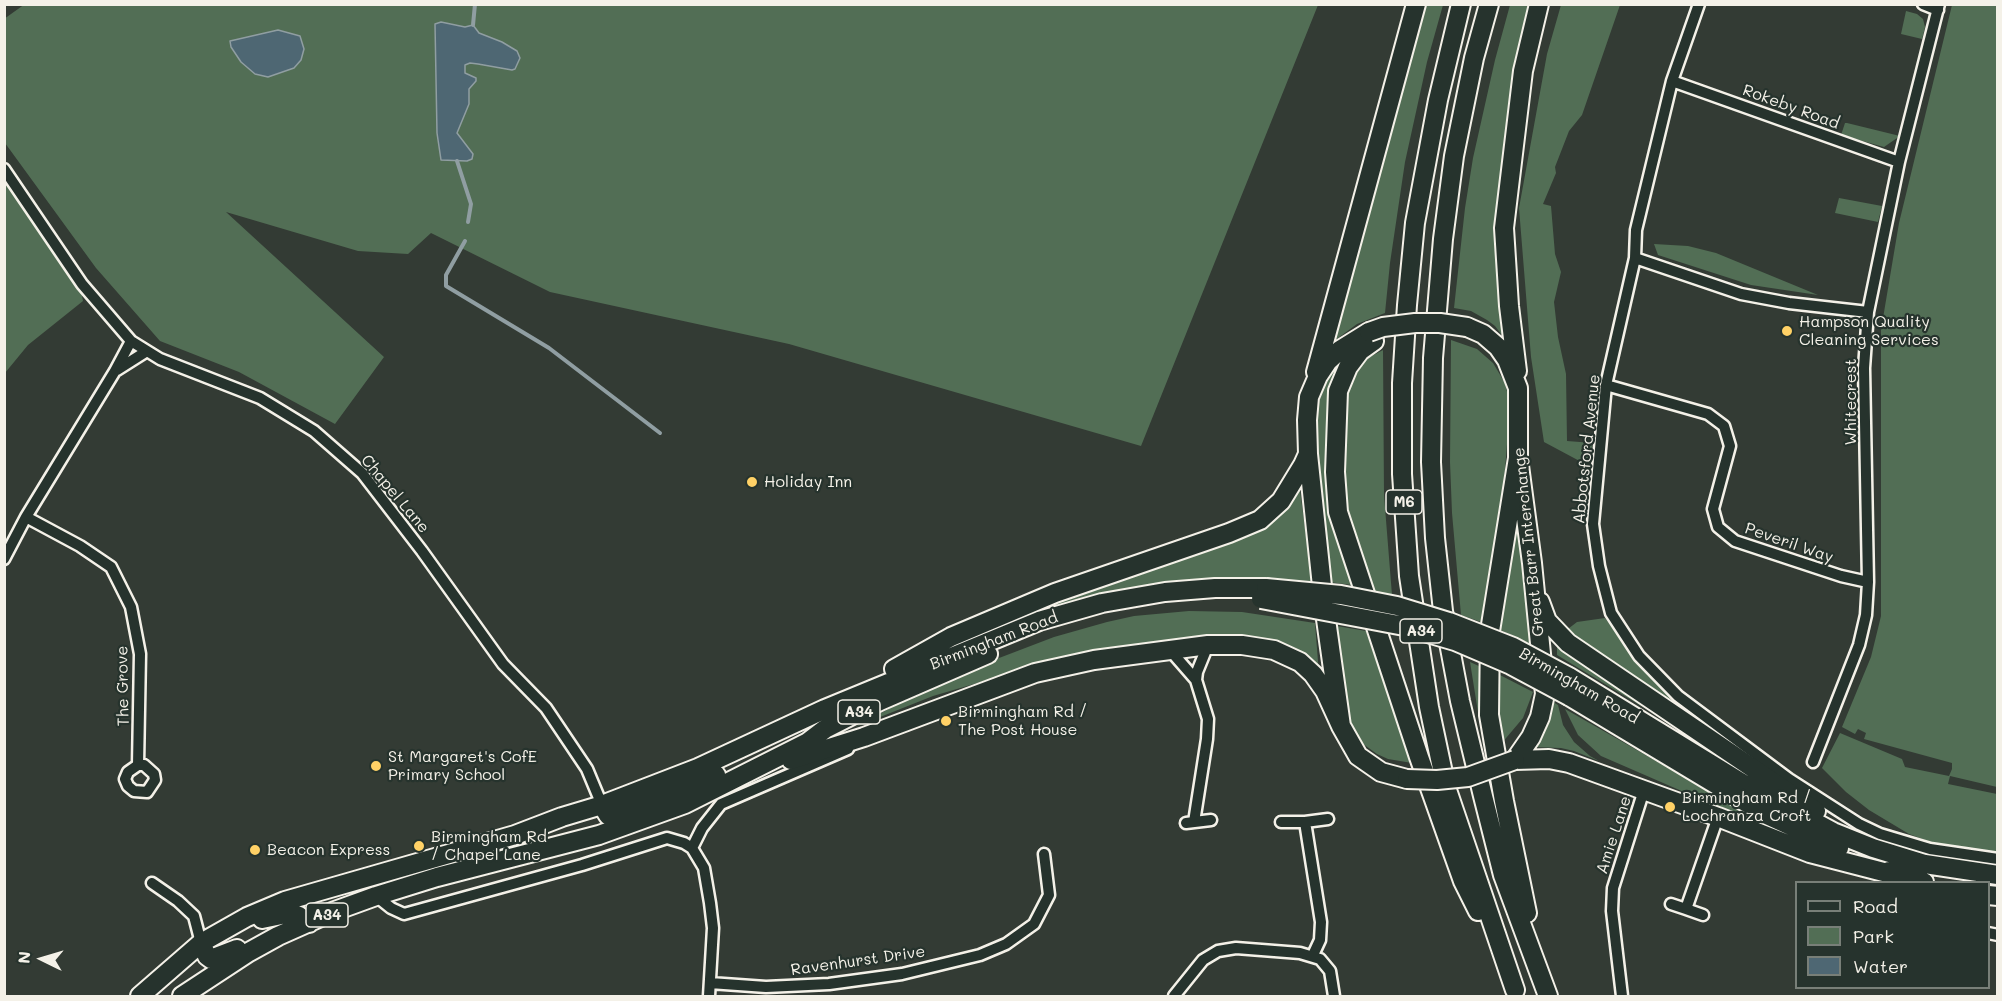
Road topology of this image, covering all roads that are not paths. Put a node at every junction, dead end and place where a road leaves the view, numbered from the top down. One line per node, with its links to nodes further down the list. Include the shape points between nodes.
1 (1416, 4): 19 (highway)
2 (1461, 4): 63 (highway, M6, via 1415,223 1402,383 1402,474 1409,576 1446,787)
3 (1489, 4): 61 (highway, M6, via 1454,156 1443,239 1433,358 1431,462 1443,610 1460,701 1503,875)
4 (1539, 4): 18 (highway, via 1523,71 1504,228)
5 (1699, 4): 8 (street, Abbotsford Avenue)
6 (1923, 4): 7 (street)
7 (1938, 7): 9 (street, Whitecrest)
8 (1672, 81): 9 (street, Rokeby Road); 11 (street, Abbotsford Avenue, via 1636,230)
9 (1899, 162): 12 (street, Whitecrest)
10 (4, 169): 14 (street, Chapel Lane, via 82,284)
11 (1635, 258): 12 (street, via 1740,294); 17 (street, Abbotsford Avenue)
12 (1868, 312): 24 (street, Whitecrest, via 1864,368)
13 (1372, 337): 18 (highway, Great Barr Interchange, bridge, via 1383,327 1415,323 1467,327 1483,334 1498,348); 19 (highway, Great Barr Interchange, via 1340,350 1328,361); 63 (highway, M6, via 1348,367 1338,391 1338,512 1463,881)
14 (131, 341): 15 (street, Chapel Lane); 16 (street)
15 (147, 351): 16 (street); 38 (street, Chapel Lane, via 260,399 314,431 362,473 502,664 546,708 586,769)
16 (115, 370): 22 (street)
17 (1606, 385): 24 (street, Peveril Way, via 1708,414 1725,426 1730,446 1713,509 1718,527 1735,542); 47 (street, Abbotsford Avenue, via 1593,524 1611,613 1639,656 1678,696 1729,735 1859,824 1930,849)
18 (1518, 388): 21 (highway, Great Barr Interchange)
19 (1309, 397): 20 (highway, Great Barr Interchange)
20 (1308, 454): 30 (highway, via 1281,501 1260,520 1055,593 951,637); 31 (highway, Great Barr Interchange)
21 (1518, 458): 25 (highway, Great Barr Interchange); 61 (highway, M6, via 1490,631 1490,715)
22 (26, 517): 23 (street); 35 (street, The Grove, via 111,567 131,607 140,654)
23 (4, 559)
24 (1868, 582): 34 (street, Whitecrest, via 1859,645)
25 (1534, 588): 33 (highway, Great Barr Interchange, via 1545,694 1531,737); 45 (highway, via 1547,621 1568,643)
26 (1264, 594): 30 (highway, Birmingham Road / A34, via 1153,604 1087,619 1025,638); 45 (highway, Birmingham Road / A34, bridge, via 1341,595 1397,606 1513,647 1569,676 1742,783 1833,832); 49 (highway, Birmingham Road / A34, bridge, via 1393,623 1455,641 1511,665 1767,815)
27 (1208, 645): 28 (highway); 29 (street); 31 (highway, via 1274,650 1300,662 1325,691)
28 (1169, 649): 29 (street); 32 (highway, via 1035,673)
29 (1196, 680): 41 (street, via 1208,723 1190,822)
30 (828, 721): 32 (highway); 36 (highway, Birmingham Road / A34, via 808,742); 38 (highway, Birmingham Road / A34)
31 (1341, 726): 33 (highway, Great Barr Interchange, bridge, via 1358,756 1381,772 1407,779 1468,777)
32 (867, 736): 36 (highway); 44 (street, via 835,756 721,804)
33 (1515, 760): 37 (highway, via 1549,759)
34 (1813, 762)
35 (138, 765)
36 (747, 773): 52 (highway, Birmingham Road / A34, via 685,804 599,835)
37 (1644, 790): 39 (highway); 70 (street, Amie Lane, via 1612,888)
38 (602, 805): 57 (highway, Birmingham Road / A34, via 285,901)
39 (1718, 818): 49 (highway, via 1810,854); 54 (street)
40 (1328, 819): 43 (street)
41 (1211, 820)
42 (1281, 822): 43 (street)
43 (1305, 822): 60 (street, via 1321,922 1320,940)
44 (692, 848): 52 (street, via 667,838 404,914); 62 (street, via 704,868 710,903)
45 (1873, 848): 48 (highway, Birmingham Road / A34, via 1925,864)
46 (1044, 854): 62 (street, Ravenhurst Drive, via 1049,896 1034,924 1006,944 980,955 902,974 829,984 766,987)
47 (1998, 859)
48 (1998, 874)
49 (1899, 876): 50 (highway, Birmingham Road / A34)
50 (1920, 881)
51 (152, 884): 59 (street, via 194,916)
52 (376, 896): 56 (highway, Birmingham Road / A34)
53 (1671, 904): 54 (street)
54 (1686, 909): 55 (street)
55 (1703, 915)
56 (309, 922): 57 (highway, via 291,913); 58 (highway, Birmingham Road / A34)
57 (220, 932): 59 (highway, Birmingham Road / A34)
58 (278, 936): 59 (highway, via 253,941 211,959); 65 (highway, Birmingham Road / A34)
59 (201, 942): 64 (highway, Birmingham Road / A34)
60 (1313, 955): 67 (street, via 1236,948 1218,951 1203,960); 68 (street, via 1330,970)
61 (1540, 978): 69 (highway, M6)
62 (710, 983): 66 (street)
63 (1517, 993)
64 (140, 996)
65 (182, 996)
66 (709, 996)
67 (1174, 996)
68 (1334, 996)
69 (1548, 996)
70 (1622, 996)

